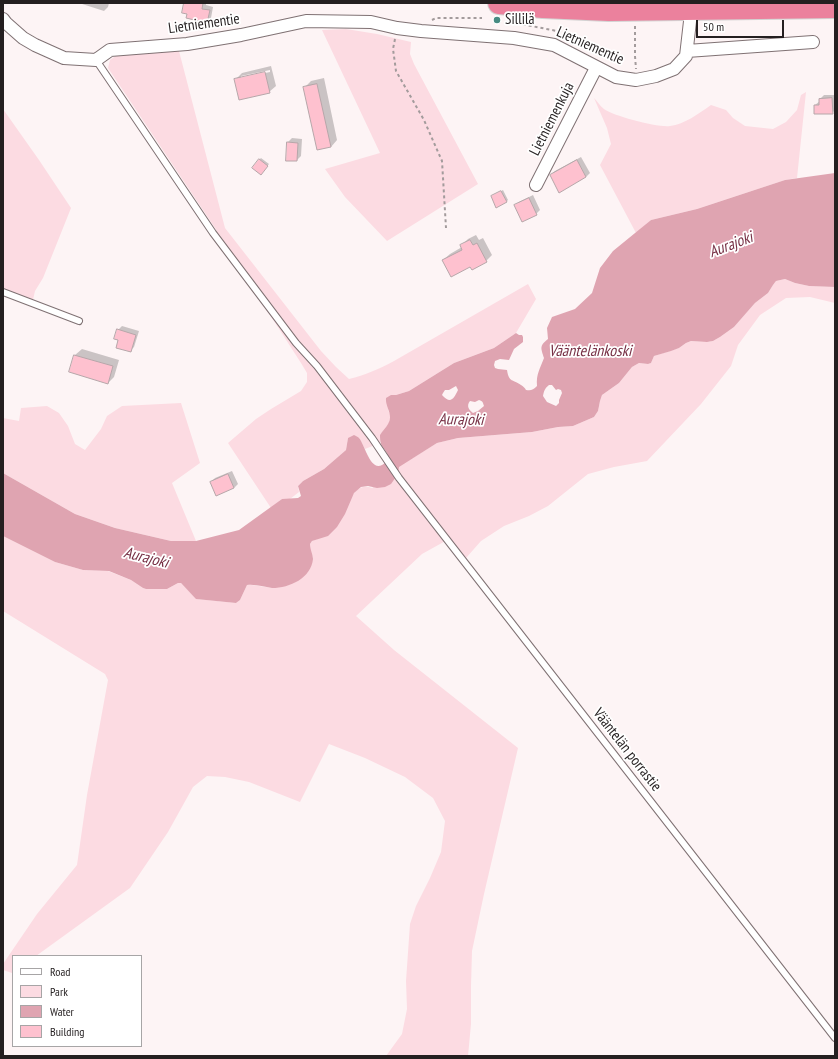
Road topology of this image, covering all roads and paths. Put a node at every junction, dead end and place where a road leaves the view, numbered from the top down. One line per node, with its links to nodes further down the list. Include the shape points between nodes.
1 (499, 3): 2 (highway, via 609,10)
2 (692, 6): 3 (highway); 10 (street, Lietniementie)
3 (835, 7)
4 (482, 18): 8 (path, via 436,18)
5 (3, 19): 11 (street, via 23,38 64,58)
6 (635, 26): 13 (path)
7 (397, 28): 8 (street, Lietniementie); 11 (street, Lietniementie, via 370,22 306,21 187,44 110,50); 15 (path, via 393,49 396,71 424,120 442,161)
8 (421, 31): 12 (street, Lietniementie, via 514,38 554,46)
9 (813, 42): 10 (street)
10 (687, 51): 13 (street, Lietniementie, via 686,56 674,69)
11 (96, 60): 18 (lane, Vääntelän porrastie, via 213,233 296,343 317,366 399,478)
12 (596, 68): 13 (street, Lietniementie, via 616,78); 14 (street, Lietniemenkuja)
13 (636, 80)
14 (536, 185)
15 (446, 228)
16 (3, 292): 17 (lane)
17 (79, 321)
18 (835, 1038)

